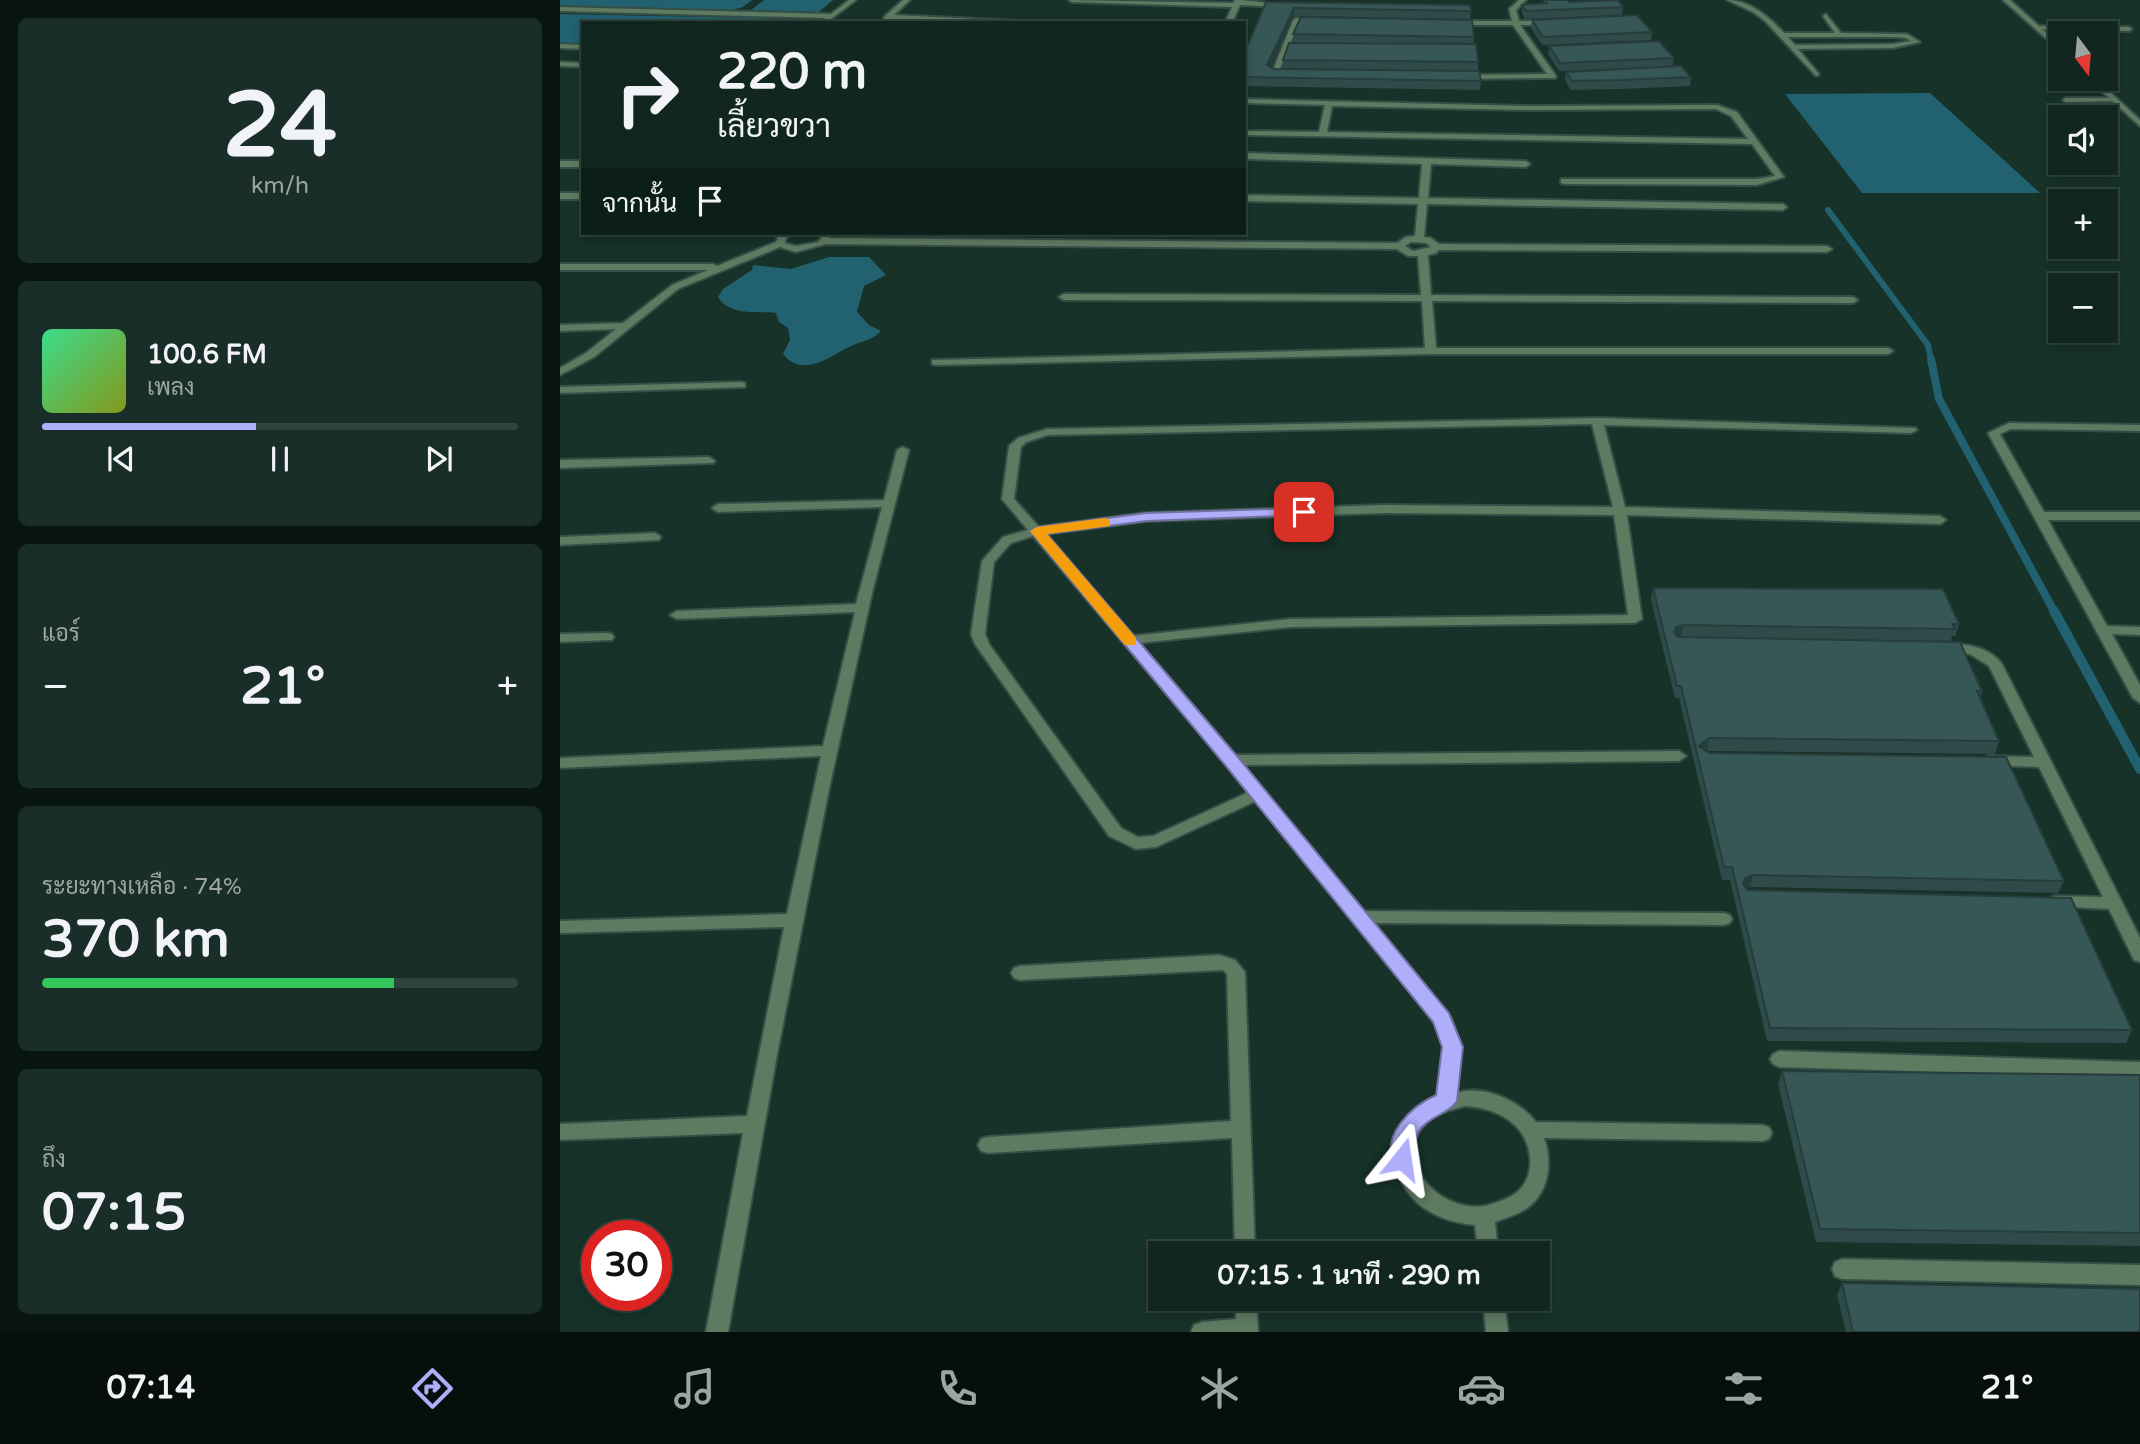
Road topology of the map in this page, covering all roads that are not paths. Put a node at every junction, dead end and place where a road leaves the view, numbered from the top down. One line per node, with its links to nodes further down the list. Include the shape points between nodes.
1 (853, 0): 14 (street)
2 (907, 0): 16 (street)
3 (1072, 0): 4 (street)
4 (1100, 0): 8 (street)
5 (1523, 0): 24 (street, via 1512,9)
6 (1730, 0): 28 (lane, via 1747,5)
7 (2006, 0): 25 (street)
8 (1238, 3): 9 (street); 20 (street)
9 (1286, 5)
10 (750, 6): 13 (street)
11 (560, 9): 13 (street)
12 (1299, 10): 17 (street)
13 (741, 13): 14 (street)
14 (832, 16): 18 (street)
15 (1826, 16): 27 (lane)
16 (884, 20): 19 (street)
17 (1296, 20): 21 (street); 32 (street)
18 (826, 21)
19 (940, 21)
20 (1229, 21)
21 (1333, 21)
22 (1555, 22): 24 (street)
23 (1449, 23): 24 (street)
24 (1516, 24): 36 (street)
25 (2037, 28): 26 (lane); 29 (street)
26 (2129, 29)
27 (1839, 35): 28 (lane); 34 (lane, via 1908,36 1917,42)
28 (1781, 36): 34 (lane)
29 (2048, 38)
30 (560, 46): 31 (street)
31 (581, 47)
32 (1284, 47): 33 (street); 39 (street)
33 (1298, 47)
34 (1792, 47): 41 (lane)
35 (1547, 49): 36 (street)
36 (1534, 50): 42 (street)
37 (560, 64): 38 (street)
38 (581, 65)
39 (1274, 73): 40 (street); 45 (street)
40 (1300, 74)
41 (1816, 74)
42 (1552, 76): 43 (street); 44 (street)
43 (1566, 76)
44 (1446, 77)
45 (1268, 84)
46 (2105, 91): 48 (street)
47 (2066, 100): 48 (lane)
48 (2114, 100): 51 (street)
49 (1246, 102): 50 (street)
50 (1329, 103): 53 (street); 54 (street, via 1717,107 1734,114)
51 (2138, 120)
52 (1246, 133): 53 (street)
53 (1322, 135): 54 (street)
54 (1754, 142): 60 (street, via 1780,177 1777,180)
55 (1246, 156): 56 (street)
56 (1427, 161): 57 (street); 64 (street)
57 (1526, 163)
58 (560, 164): 59 (street)
59 (581, 164)
60 (1564, 181)
61 (560, 196): 62 (street)
62 (581, 196)
63 (1246, 198): 64 (street)
64 (1421, 202): 65 (street); 68 (street)
65 (1783, 207)
66 (786, 235): 69 (street)
67 (825, 237): 69 (street, via 796,249); 70 (street)
68 (1419, 238): 70 (street); 71 (street)
69 (780, 244): 75 (street)
70 (1399, 246): 73 (street, via 1411,254)
71 (1437, 247): 72 (street); 73 (street)
72 (1827, 249)
73 (1423, 254): 76 (street)
74 (560, 267): 75 (street)
75 (718, 267): 79 (street, via 675,287)
76 (1425, 296): 77 (street); 78 (street); 81 (street)
77 (1064, 297)
78 (1853, 300)
79 (622, 326): 80 (street); 84 (street, via 590,355)
80 (560, 328)
81 (1431, 351): 82 (street); 83 (street)
82 (1888, 351)
83 (936, 362)
84 (560, 372)
85 (741, 385): 86 (street)
86 (560, 390)
87 (1597, 421): 89 (street); 95 (street); 99 (street, via 1047,432 1015,446 1008,483 1007,499)
88 (2140, 428): 96 (street, via 2000,428 1994,433)
89 (1911, 430)
90 (903, 450): 93 (street)
91 (709, 461): 92 (street)
92 (560, 464)
93 (890, 503): 94 (street); 102 (street)
94 (718, 508)
95 (1620, 511): 98 (street); 99 (street, via 1383,509 1146,517); 108 (street, via 1635,619 1292,623)
96 (2039, 516): 97 (street); 104 (street)
97 (2140, 516)
98 (1940, 520)
99 (1037, 531): 108 (street); 117 (street, via 1007,540 988,561 978,634 1115,832 1136,843 1156,841)
100 (655, 537): 101 (street)
101 (560, 541)
102 (862, 608): 103 (street); 111 (street)
103 (677, 615)
104 (2104, 630): 105 (street); 110 (street)
105 (2140, 631)
106 (607, 637): 107 (street)
107 (560, 638)
108 (1130, 640): 113 (street)
109 (1930, 648): 115 (street, via 1972,648 1985,653 1996,664)
110 (2140, 698)
111 (830, 751): 116 (street); 122 (street)
112 (1679, 756): 113 (street)
113 (1231, 761): 117 (street)
114 (1977, 761): 115 (street)
115 (2044, 762): 119 (street)
116 (560, 764)
117 (1258, 794): 120 (street)
118 (2044, 901): 119 (street)
119 (2114, 903): 124 (street)
120 (1359, 917): 121 (street); 128 (street, via 1442,1018 1452,1047)
121 (1724, 919)
122 (796, 920): 123 (street); 129 (street)
123 (560, 927)
124 (2140, 955)
125 (1020, 973): 130 (street, via 1229,965 1236,972 1239,994)
126 (1779, 1059): 127 (street)
127 (2140, 1070)
128 (1446, 1101): 131 (street, via 1484,1099 1511,1111); 135 (street, via 1427,1109 1413,1123 1404,1140 1402,1159 1421,1196 1461,1216)
129 (754, 1124): 132 (street); 143 (street)
130 (1242, 1129): 134 (street); 136 (street)
131 (1531, 1130): 133 (street); 135 (street, via 1541,1167 1534,1185 1523,1200)
132 (560, 1132)
133 (1762, 1133)
134 (988, 1144)
135 (1484, 1217): 137 (street)
136 (1245, 1241)
137 (1487, 1241)
138 (1842, 1269): 139 (street)
139 (2140, 1275)
140 (1246, 1311): 142 (street)
141 (1495, 1311): 145 (street)
142 (1247, 1330): 144 (street)
143 (717, 1332)
144 (1202, 1332)
145 (1497, 1332)

